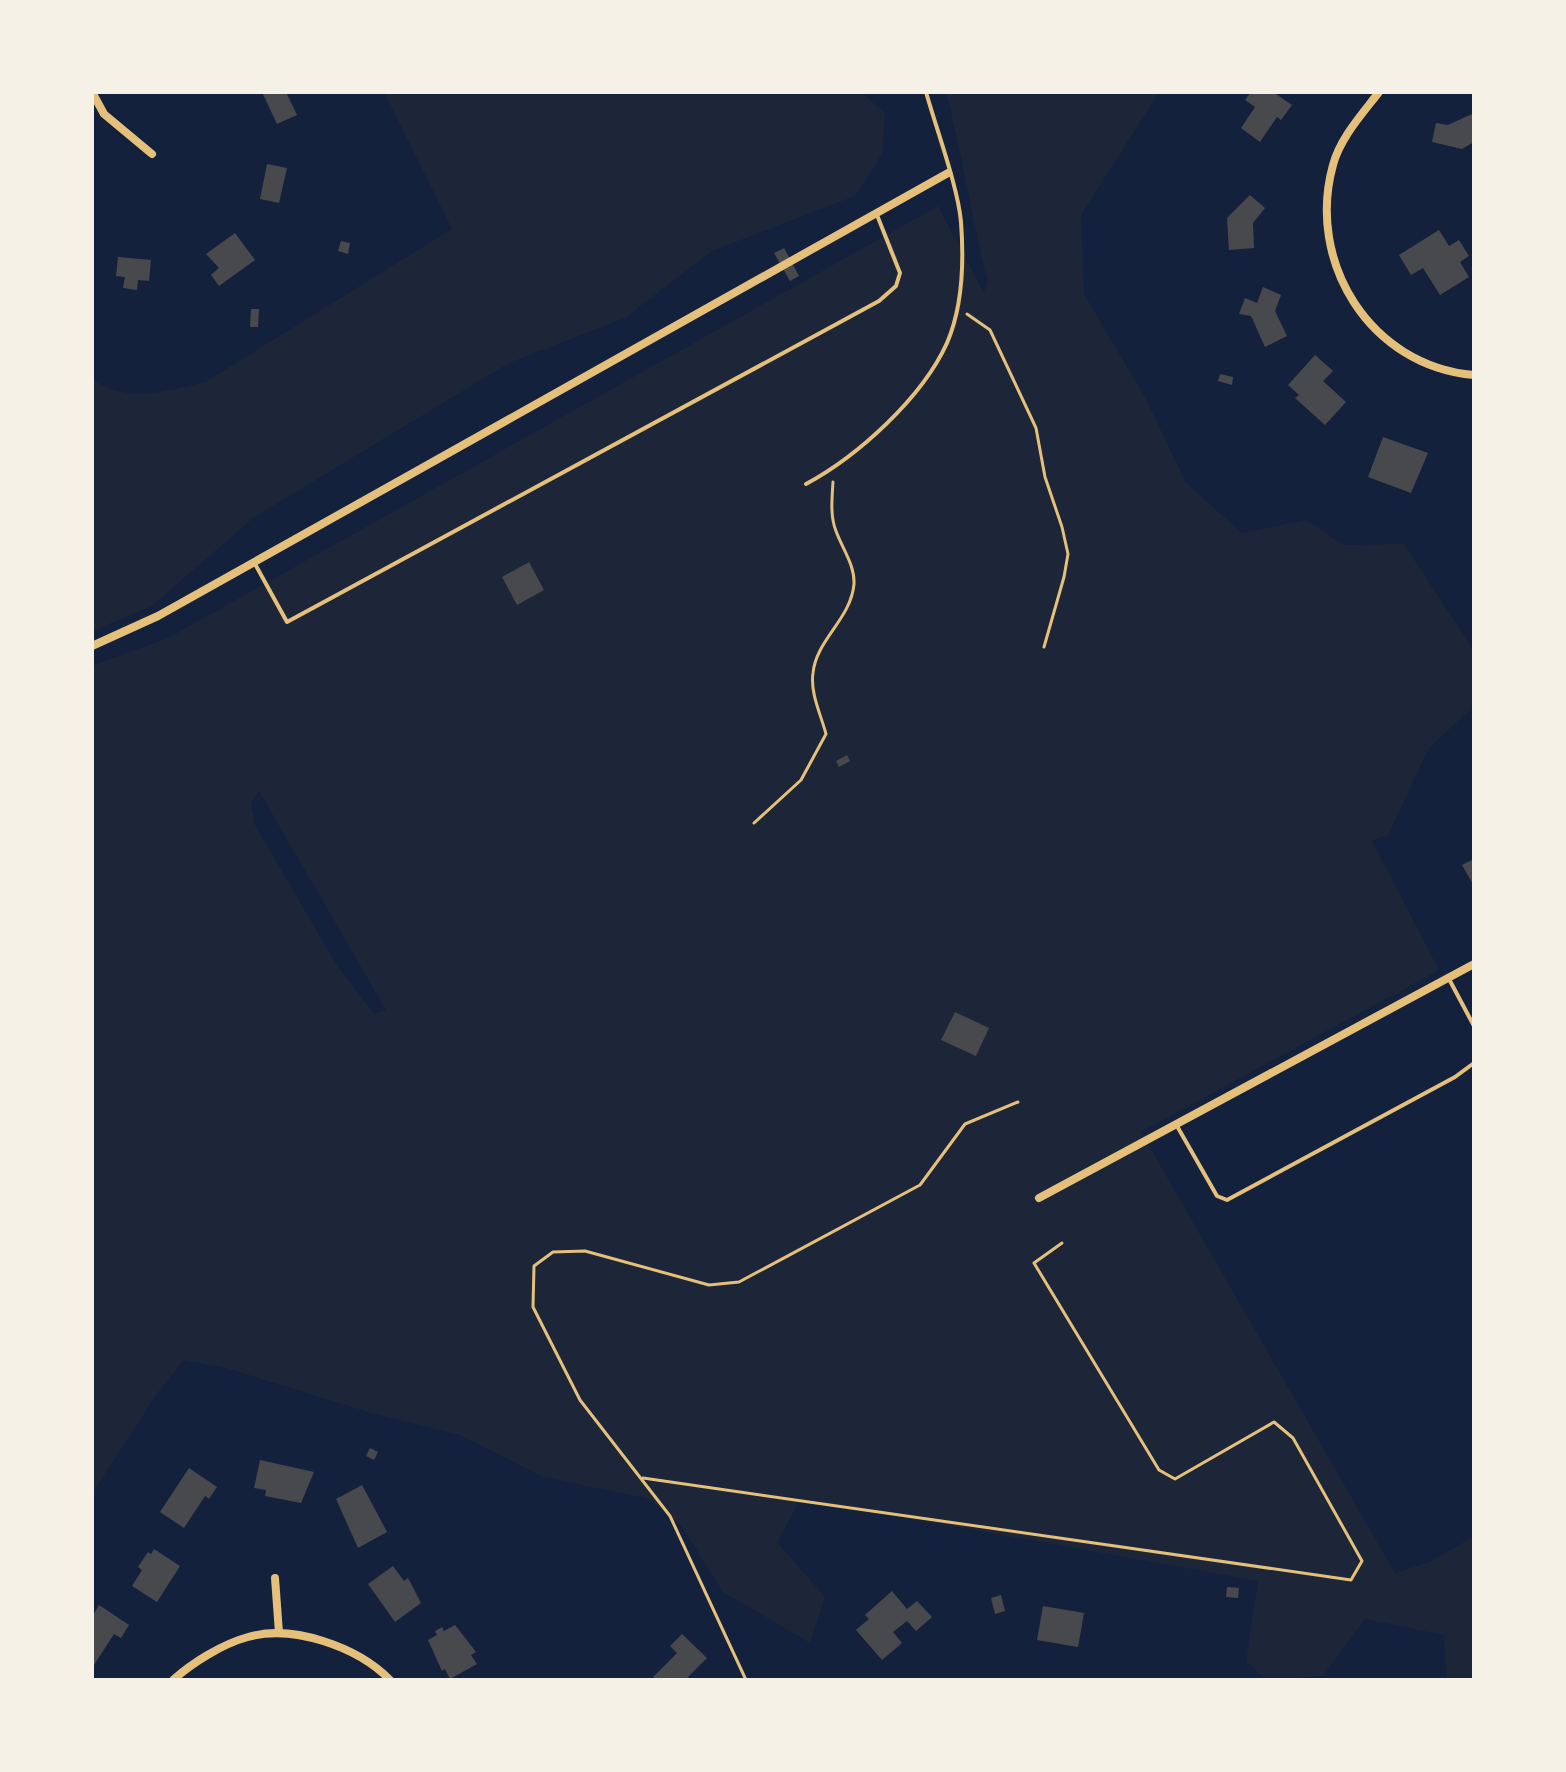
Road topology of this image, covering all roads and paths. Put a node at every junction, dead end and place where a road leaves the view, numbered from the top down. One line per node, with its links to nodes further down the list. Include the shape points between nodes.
1 (92, 92): 4 (street, via 104,114)
2 (926, 92): 5 (lane)
3 (1379, 92): 8 (street, via 1334,161 1325,202 1329,249 1362,317 1425,364)
4 (152, 154)
5 (948, 173): 6 (street); 7 (lane, via 961,219 962,284)
6 (876, 213): 11 (street); 11 (lane, via 900,273 896,286 879,301 287,622)
7 (955, 310): 9 (lane, via 947,343 918,386); 13 (path, via 990,330 1036,428 1068,554)
8 (1474, 375)
9 (841, 464): 10 (lane); 14 (path, via 831,504 854,581 850,604 813,672 826,734 801,780)
10 (806, 484)
11 (254, 562): 12 (street)
12 (92, 646)
13 (1044, 647)
14 (754, 823)
15 (1474, 964): 16 (street)
16 (1448, 978): 17 (lane); 20 (street)
17 (1474, 1026)
18 (1474, 1063): 20 (lane, via 1227,1200 1217,1196)
19 (1018, 1102): 23 (path, via 965,1124 920,1185 739,1282 709,1285 585,1251 553,1252 534,1266 533,1307 580,1400)
20 (1176, 1124): 21 (street)
21 (1039, 1198)
22 (1062, 1243): 23 (path, via 1034,1263 1159,1470 1175,1479 1274,1422 1293,1438 1362,1561 1351,1580)
23 (643, 1478): 28 (path, via 670,1516)
24 (275, 1578): 25 (street)
25 (279, 1633): 26 (street, via 248,1637 210,1654); 27 (street, via 335,1646 376,1665)
26 (173, 1680)
27 (390, 1680)
28 (746, 1680)

